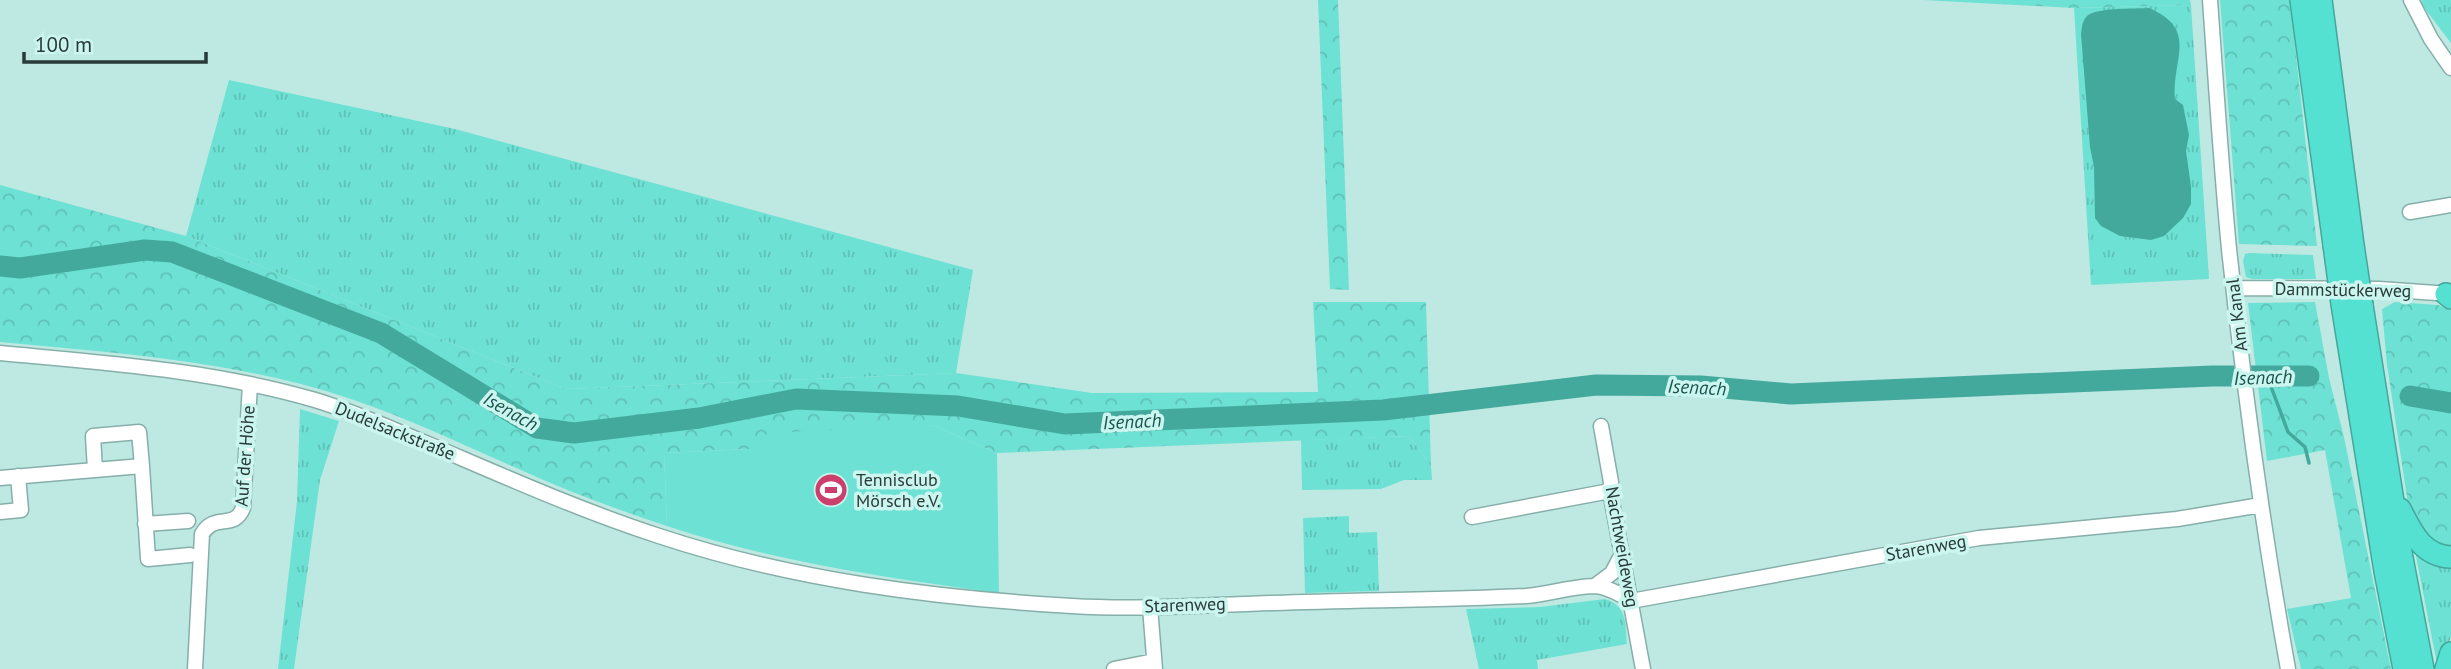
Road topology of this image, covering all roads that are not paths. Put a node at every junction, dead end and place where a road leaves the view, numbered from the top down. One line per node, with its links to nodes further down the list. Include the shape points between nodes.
1 (2210, 0): 9 (street, Am Kanal)
2 (2301, 0): 8 (highway)
3 (2320, 0): 8 (highway)
4 (2412, 0): 5 (street)
5 (2451, 68)
6 (2451, 205): 7 (street)
7 (2410, 212)
8 (2344, 245): 11 (highway, bridge)
9 (2234, 288): 10 (street, Dammstückerweg, via 2379,289); 21 (street, Am Kanal)
10 (2449, 296)
11 (2352, 305): 20 (highway); 39 (highway, via 2385,571)
12 (0, 353): 13 (street, Dudelsackstraße, via 174,369)
13 (250, 384): 29 (street, Dudelsackstraße, via 353,413 562,501 659,536); 35 (street, Auf der Höhe, via 243,508 233,522 216,521 202,534)
14 (1601, 426): 19 (street, Nachtweideweg)
15 (142, 466): 16 (street); 16 (street, via 139,432 93,436); 25 (street)
16 (96, 470): 17 (street)
17 (18, 476): 18 (street); 22 (street, via 21,510)
18 (0, 478)
19 (1610, 491): 23 (street); 26 (street, Nachtweideweg)
20 (2391, 494): 28 (highway, via 2419,543); 40 (highway)
21 (2261, 505): 31 (street, Starenweg, via 2165,520 1979,538); 38 (street, Am Kanal)
22 (0, 512)
23 (1472, 517)
24 (188, 520): 25 (street)
25 (145, 524): 27 (street, via 148,559)
26 (1622, 554): 30 (street, via 1612,573); 31 (street, Nachtweideweg)
27 (190, 555)
28 (2451, 558)
29 (775, 568): 32 (street, Starenweg, via 998,601)
30 (1596, 585): 31 (street); 32 (street, Starenweg, via 1533,595)
31 (1631, 601): 37 (street, Nachtweideweg)
32 (1150, 607): 34 (street)
33 (2451, 653): 41 (highway)
34 (1155, 665): 36 (street)
35 (195, 669)
36 (1114, 669)
37 (1643, 669)
38 (2288, 669)
39 (2403, 669)
40 (2423, 669)
41 (2446, 669)

